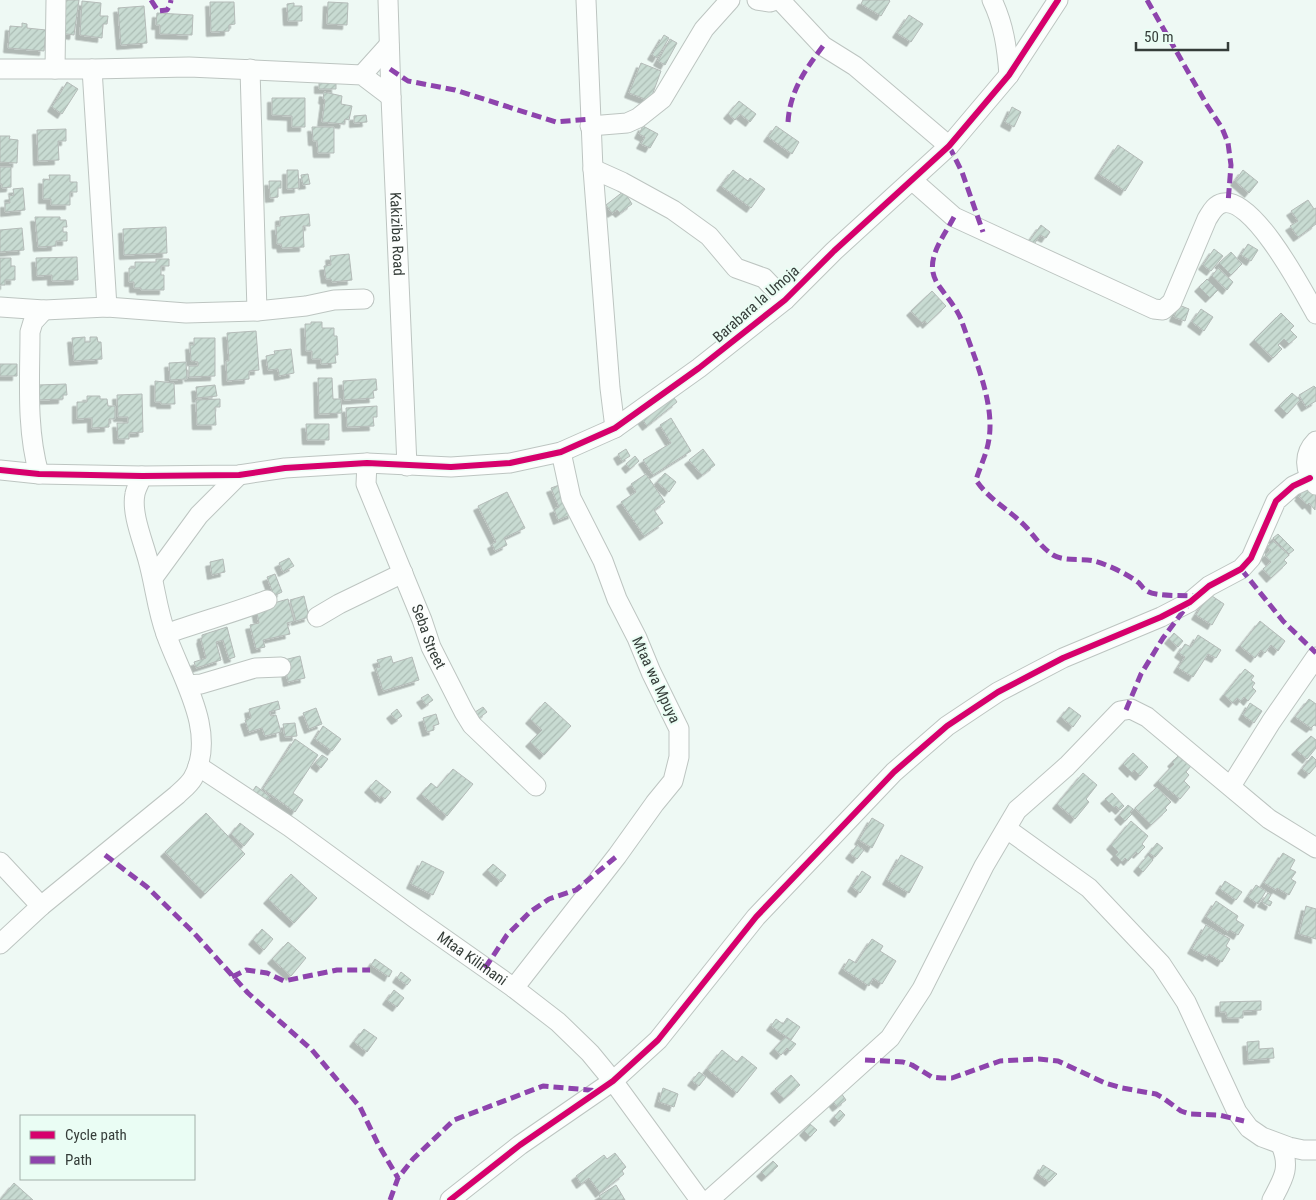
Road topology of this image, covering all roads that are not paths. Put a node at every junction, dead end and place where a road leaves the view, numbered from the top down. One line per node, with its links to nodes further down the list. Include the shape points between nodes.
1 (56, 0): 12 (street)
2 (388, 0): 10 (street, Kakiziba Road)
3 (586, 0): 18 (street)
4 (730, 0): 18 (street, via 704,29 662,99 626,123)
5 (757, 0): 6 (street)
6 (776, 0)
7 (780, 0): 19 (street, via 823,46 855,66)
8 (992, 0): 16 (street, via 1006,42)
9 (1058, 0): 16 (street, Barabara la Umoja)
10 (389, 45): 15 (street); 17 (street, Kakiziba Road)
11 (0, 69): 12 (street)
12 (55, 69): 13 (street)
13 (92, 69): 14 (street, via 189,66); 25 (street)
14 (250, 69): 15 (street); 27 (street)
15 (362, 75): 17 (street)
16 (1010, 75): 19 (street, Barabara la Umoja)
17 (391, 97): 33 (street, Kakiziba Road)
18 (590, 126): 20 (street)
19 (949, 146): 21 (street, Barabara la Umoja)
20 (593, 170): 23 (street, via 673,210 709,236 736,268 764,278); 29 (street)
21 (912, 180): 23 (street, Barabara la Umoja, via 834,250); 28 (street, via 954,217 1154,309 1163,310 1172,302 1207,219 1214,208 1228,202 1254,221 1274,242)
22 (364, 300): 27 (street, via 334,300)
23 (785, 300): 29 (street, Barabara la Umoja, via 699,368)
24 (0, 307): 26 (street)
25 (107, 307): 26 (street); 27 (street, via 186,313)
26 (44, 310): 35 (street, via 33,322 30,332 30,419 33,453)
27 (257, 311)
28 (1316, 314)
29 (615, 428): 31 (street, Barabara la Umoja)
30 (1316, 440): 38 (street, via 1307,455 1307,469)
31 (561, 452): 33 (street, Barabara la Umoja, via 510,463); 55 (street, Mtaa wa Mpuya, via 571,498 679,729 679,757 673,781)
32 (367, 463): 33 (street, Barabara la Umoja); 36 (street, Barabara la Umoja, via 285,468); 39 (street, Seba Street, via 366,484)
33 (408, 466)
34 (0, 470): 35 (street, Barabara la Umoja)
35 (39, 474): 37 (street, Barabara la Umoja)
36 (239, 475): 37 (street, Barabara la Umoja); 40 (street, via 200,515)
37 (142, 476): 40 (street, via 135,493 134,508)
38 (1313, 481): 56 (street, via 1293,486 1276,501 1251,558 1241,569 1209,586 1183,606 1063,658 998,692 947,726 894,772 756,917 658,1040)
39 (403, 573): 42 (street); 48 (street, Seba Street, via 430,647 472,725)
40 (153, 578): 43 (street)
41 (267, 600): 43 (street)
42 (316, 617)
43 (166, 634): 46 (street)
44 (1316, 657): 49 (street)
45 (281, 666): 46 (street, via 255,668)
46 (188, 685): 47 (street, via 199,720 201,751)
47 (198, 766): 53 (street, via 192,780 177,795); 55 (street, Mtaa Kilimani, via 290,827)
48 (536, 786)
49 (1231, 786): 50 (street, via 1147,717 1135,710 1126,710 1115,715 1067,766 1017,810); 51 (street, via 1269,819)
50 (1007, 829): 57 (street, via 1089,888 1161,964 1186,1002 1237,1112 1249,1128); 61 (street, via 984,866 922,989 890,1038)
51 (1316, 848)
52 (0, 862): 53 (street)
53 (41, 906): 54 (street)
54 (0, 944)
55 (514, 988): 56 (street, Mtaa Kilimani, via 558,1022 590,1053)
56 (613, 1082): 59 (street, via 520,1145); 60 (street, Mtaa Kilimani)
57 (1281, 1145): 58 (street); 62 (street, via 1286,1170)
58 (1316, 1150)
59 (450, 1200)
60 (700, 1200)
61 (709, 1200)
62 (1272, 1200)

